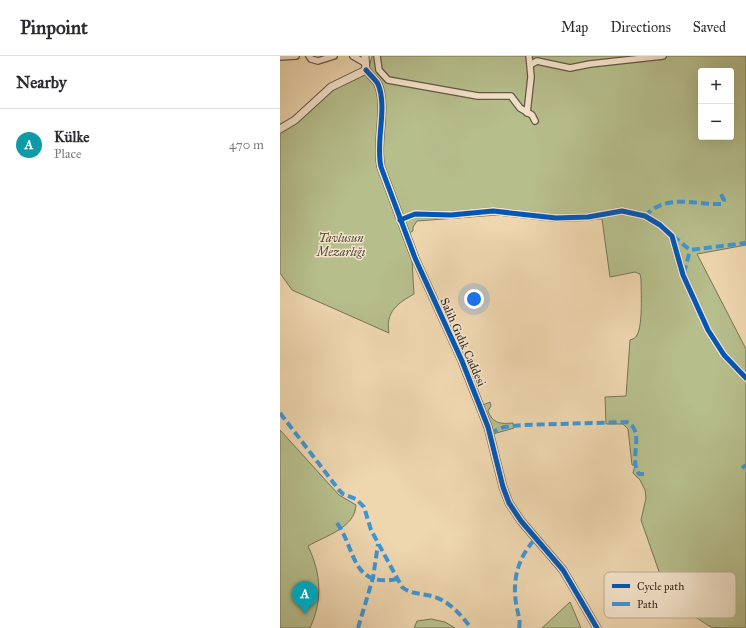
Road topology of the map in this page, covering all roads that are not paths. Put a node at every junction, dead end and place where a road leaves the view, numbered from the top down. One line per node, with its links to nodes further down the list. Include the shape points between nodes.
1 (296, 56): 8 (street)
2 (310, 56): 3 (street, via 311,59 318,61)
3 (334, 56)
4 (353, 56): 9 (street)
5 (377, 56): 11 (street, via 381,74 392,82 478,96 510,96)
6 (529, 56): 10 (street)
7 (662, 56): 10 (street, via 590,64 576,68 558,67 537,60)
8 (281, 57)
9 (365, 63): 13 (street, via 331,87 296,120); 14 (street, Salih Gıdık Caddesi, via 379,90 380,164)
10 (530, 65): 11 (street)
11 (527, 113): 12 (street, via 532,115)
12 (535, 121)
13 (280, 129)
14 (400, 220): 15 (street, via 412,215 493,211 556,218 588,217 622,211 645,216 672,236 683,275 708,330 724,355); 16 (street, Salih Gıdık Caddesi, via 467,371 488,427 509,503 563,570)
15 (746, 378)
16 (598, 628)

